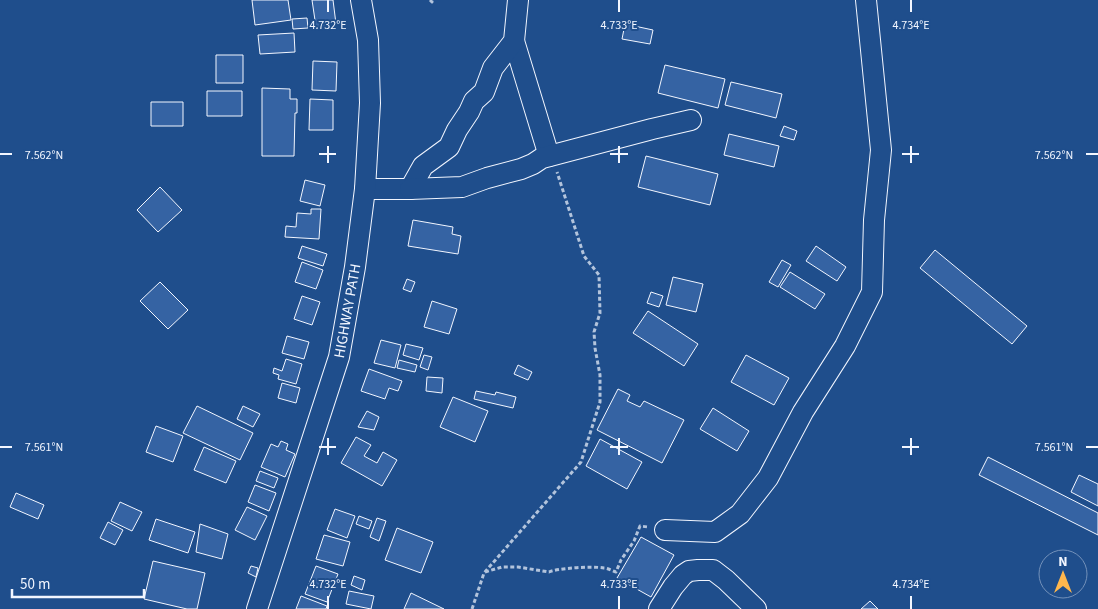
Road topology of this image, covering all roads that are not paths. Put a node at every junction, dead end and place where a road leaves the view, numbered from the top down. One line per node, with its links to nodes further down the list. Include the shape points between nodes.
1 (361, 0): 8 (street, HIGHWAY PATH, via 368,40 370,103)
2 (518, 0): 4 (street)
3 (866, 0): 9 (street, via 881,150 874,220 872,292 845,346 803,412 768,478 740,514 715,532)
4 (514, 41): 6 (street); 7 (street, via 493,68 484,92 474,101 449,147 423,166)
5 (692, 120): 6 (street)
6 (549, 156): 7 (street, via 522,169 462,186)
7 (410, 189): 8 (street)
8 (365, 190): 10 (street, HIGHWAY PATH, via 339,357)
9 (665, 530)
10 (256, 609)
11 (659, 609): 12 (street, via 689,571 696,554)
12 (756, 609)

